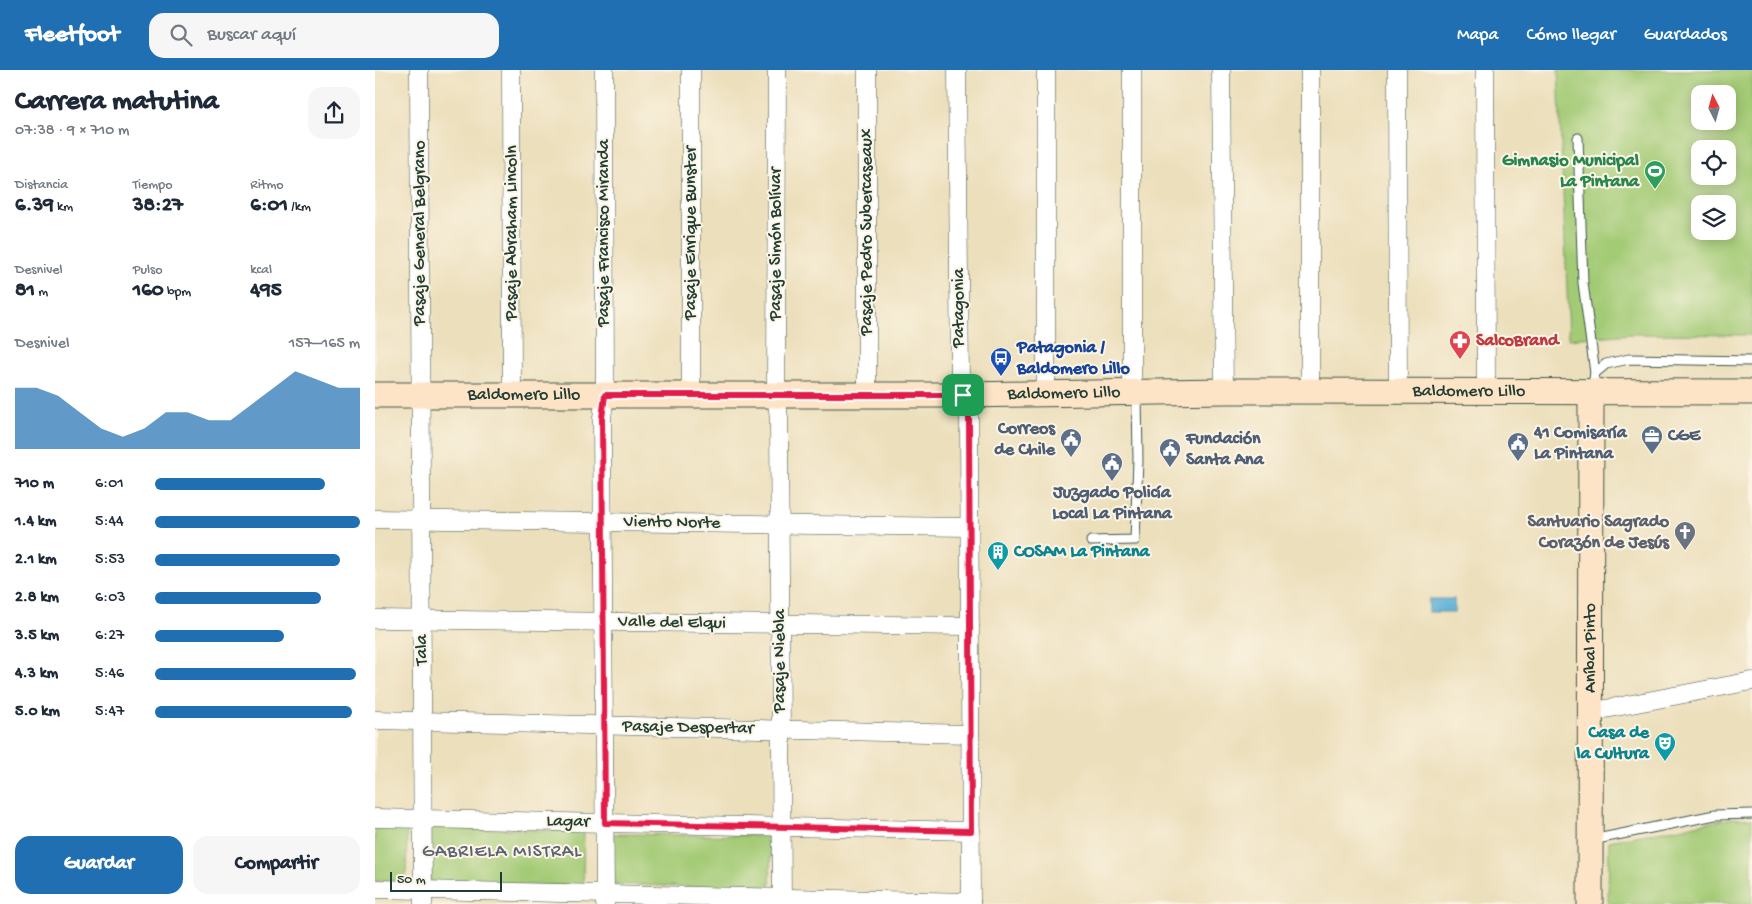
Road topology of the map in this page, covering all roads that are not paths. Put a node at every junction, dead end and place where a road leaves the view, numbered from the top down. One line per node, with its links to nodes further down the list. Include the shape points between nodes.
1 (419, 70): 25 (street, Pasaje General Belgrano)
2 (511, 70): 26 (street, Pasaje Abraham Lincoln)
3 (604, 70): 27 (street, Pasaje Francisco Miranda)
4 (691, 70): 28 (street, Pasaje Enrique Bunster)
5 (777, 70): 31 (street, Pasaje Simón Bolívar)
6 (867, 70): 29 (street, Pasaje Pedro Subercaseaux)
7 (957, 70): 30 (street, Patagonia, via 960,382)
8 (1046, 70): 23 (street)
9 (1132, 70): 20 (street)
10 (1221, 70): 17 (street)
11 (1309, 70): 18 (street)
12 (1397, 70): 19 (street)
13 (1485, 70): 21 (street)
14 (1578, 138): 16 (lane, via 1583,283)
15 (1752, 361): 16 (lane, via 1629,359 1606,364)
16 (1593, 383): 21 (street, Baldomero Lillo); 22 (street, Baldomero Lillo); 44 (street, Aníbal Pinto)
17 (1224, 391): 18 (street, Baldomero Lillo); 20 (street, Baldomero Lillo)
18 (1310, 391): 19 (street, Baldomero Lillo)
19 (1398, 391): 21 (street, Baldomero Lillo)
20 (1135, 392): 23 (street, Baldomero Lillo); 37 (lane, via 1138,460 1135,540)
21 (1486, 392)
22 (1752, 392)
23 (1046, 393): 30 (street, Baldomero Lillo)
24 (375, 395): 25 (street, Baldomero Lillo)
25 (422, 395): 26 (street, Baldomero Lillo); 33 (street, Tala)
26 (512, 395): 27 (street, Baldomero Lillo)
27 (605, 395): 28 (street, Baldomero Lillo); 34 (street, Pasaje Francisco Miranda, via 602,418)
28 (691, 395): 31 (street, Baldomero Lillo)
29 (867, 395): 30 (street, Baldomero Lillo); 31 (street, Baldomero Lillo)
30 (963, 395): 36 (street, Patagonia, via 969,418)
31 (777, 407): 35 (street, Pasaje Niebla)
32 (375, 519): 33 (street, Viento Norte)
33 (422, 519): 34 (street, Viento Norte); 39 (street, Tala)
34 (603, 522): 35 (street, Viento Norte); 40 (street, Pasaje Francisco Miranda)
35 (779, 524): 36 (street, Viento Norte); 41 (street, Pasaje Niebla)
36 (969, 527): 42 (street, Patagonia)
37 (1091, 541)
38 (375, 619): 39 (street, Valle del Elqui)
39 (422, 620): 40 (street, Valle del Elqui); 46 (street, Tala)
40 (603, 622): 41 (street, Valle del Elqui); 47 (street, Pasaje Francisco Miranda)
41 (780, 624): 42 (street, Valle del Elqui); 48 (street, Pasaje Niebla)
42 (970, 626): 49 (street, Patagonia)
43 (1752, 682): 44 (street)
44 (1590, 712): 56 (street, Aníbal Pinto)
45 (375, 720): 46 (street, Pasaje Despertar)
46 (423, 721): 47 (street, Pasaje Despertar); 52 (street, Tala)
47 (604, 726): 48 (street, Pasaje Despertar); 53 (street, Pasaje Francisco Miranda)
48 (781, 730): 49 (street, Pasaje Despertar); 54 (street, Pasaje Niebla)
49 (970, 734): 55 (street, Patagonia)
50 (1752, 814): 56 (lane, via 1715,815)
51 (375, 818): 52 (street, Lagar)
52 (423, 820): 53 (street, Lagar); 58 (street, Tala)
53 (605, 823): 54 (street, Lagar); 59 (street, Pasaje Francisco Miranda)
54 (781, 827): 55 (street, Lagar); 60 (street, Pasaje Niebla)
55 (971, 831): 61 (street, Patagonia)
56 (1589, 840): 62 (street, Aníbal Pinto)
57 (375, 889): 58 (street)
58 (423, 897): 59 (street)
59 (605, 899): 60 (street)
60 (782, 901): 61 (street)
61 (971, 903)
62 (1590, 904)

